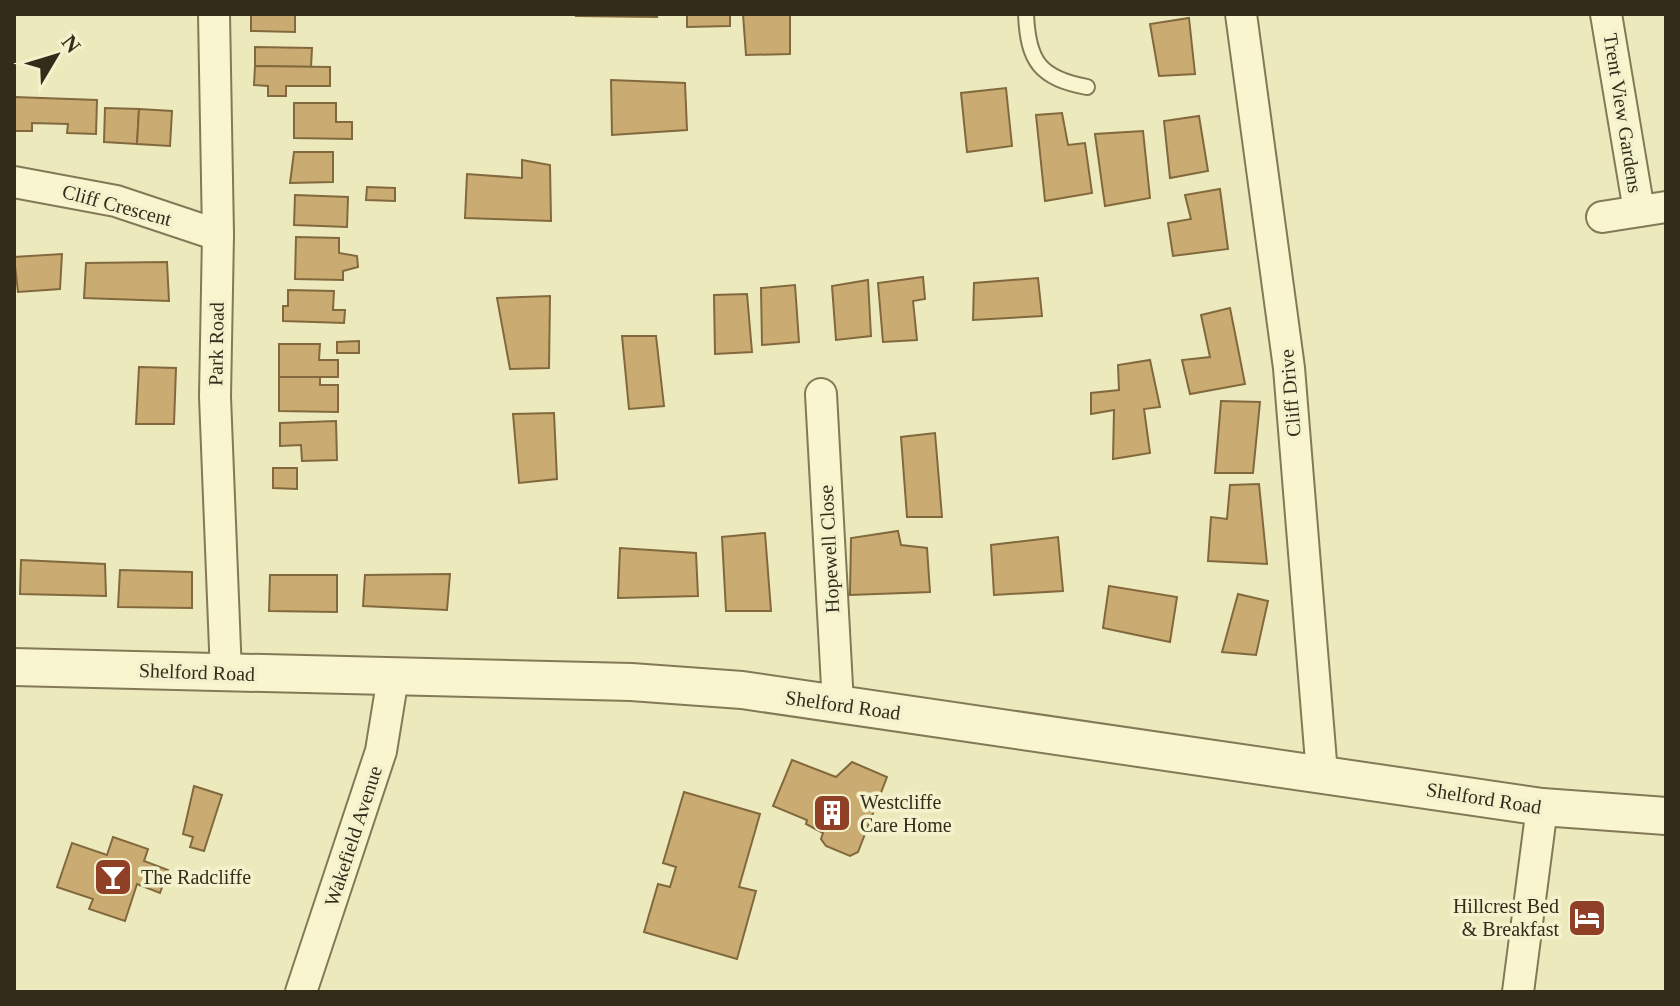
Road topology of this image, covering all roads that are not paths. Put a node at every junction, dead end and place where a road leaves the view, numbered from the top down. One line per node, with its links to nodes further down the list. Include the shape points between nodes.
1 (214, 14): 9 (street, Park Road)
2 (1026, 14): 5 (lane, via 1037,64 1057,81)
3 (1241, 14): 15 (street, Cliff Drive, via 1289,368)
4 (1606, 14): 7 (street, Trent View Gardens)
5 (1087, 87)
6 (14, 182): 9 (street, Cliff Crescent, via 116,201)
7 (1653, 209): 8 (street, Trent View Gardens)
8 (1602, 217)
9 (218, 235): 12 (street, Park Road, via 215,397)
10 (821, 394): 14 (street, Hopewell Close)
11 (14, 667): 12 (street, Shelford Road)
12 (226, 674): 13 (street, Shelford Road)
13 (393, 677): 14 (street, Shelford Road, via 631,682); 18 (street, Wakefield Avenue, via 381,751)
14 (838, 704): 15 (street, Shelford Road)
15 (1322, 774): 16 (street, Shelford Road)
16 (1542, 807): 17 (street, Shelford Road); 19 (street)
17 (1666, 816)
18 (301, 992)
19 (1518, 992)

